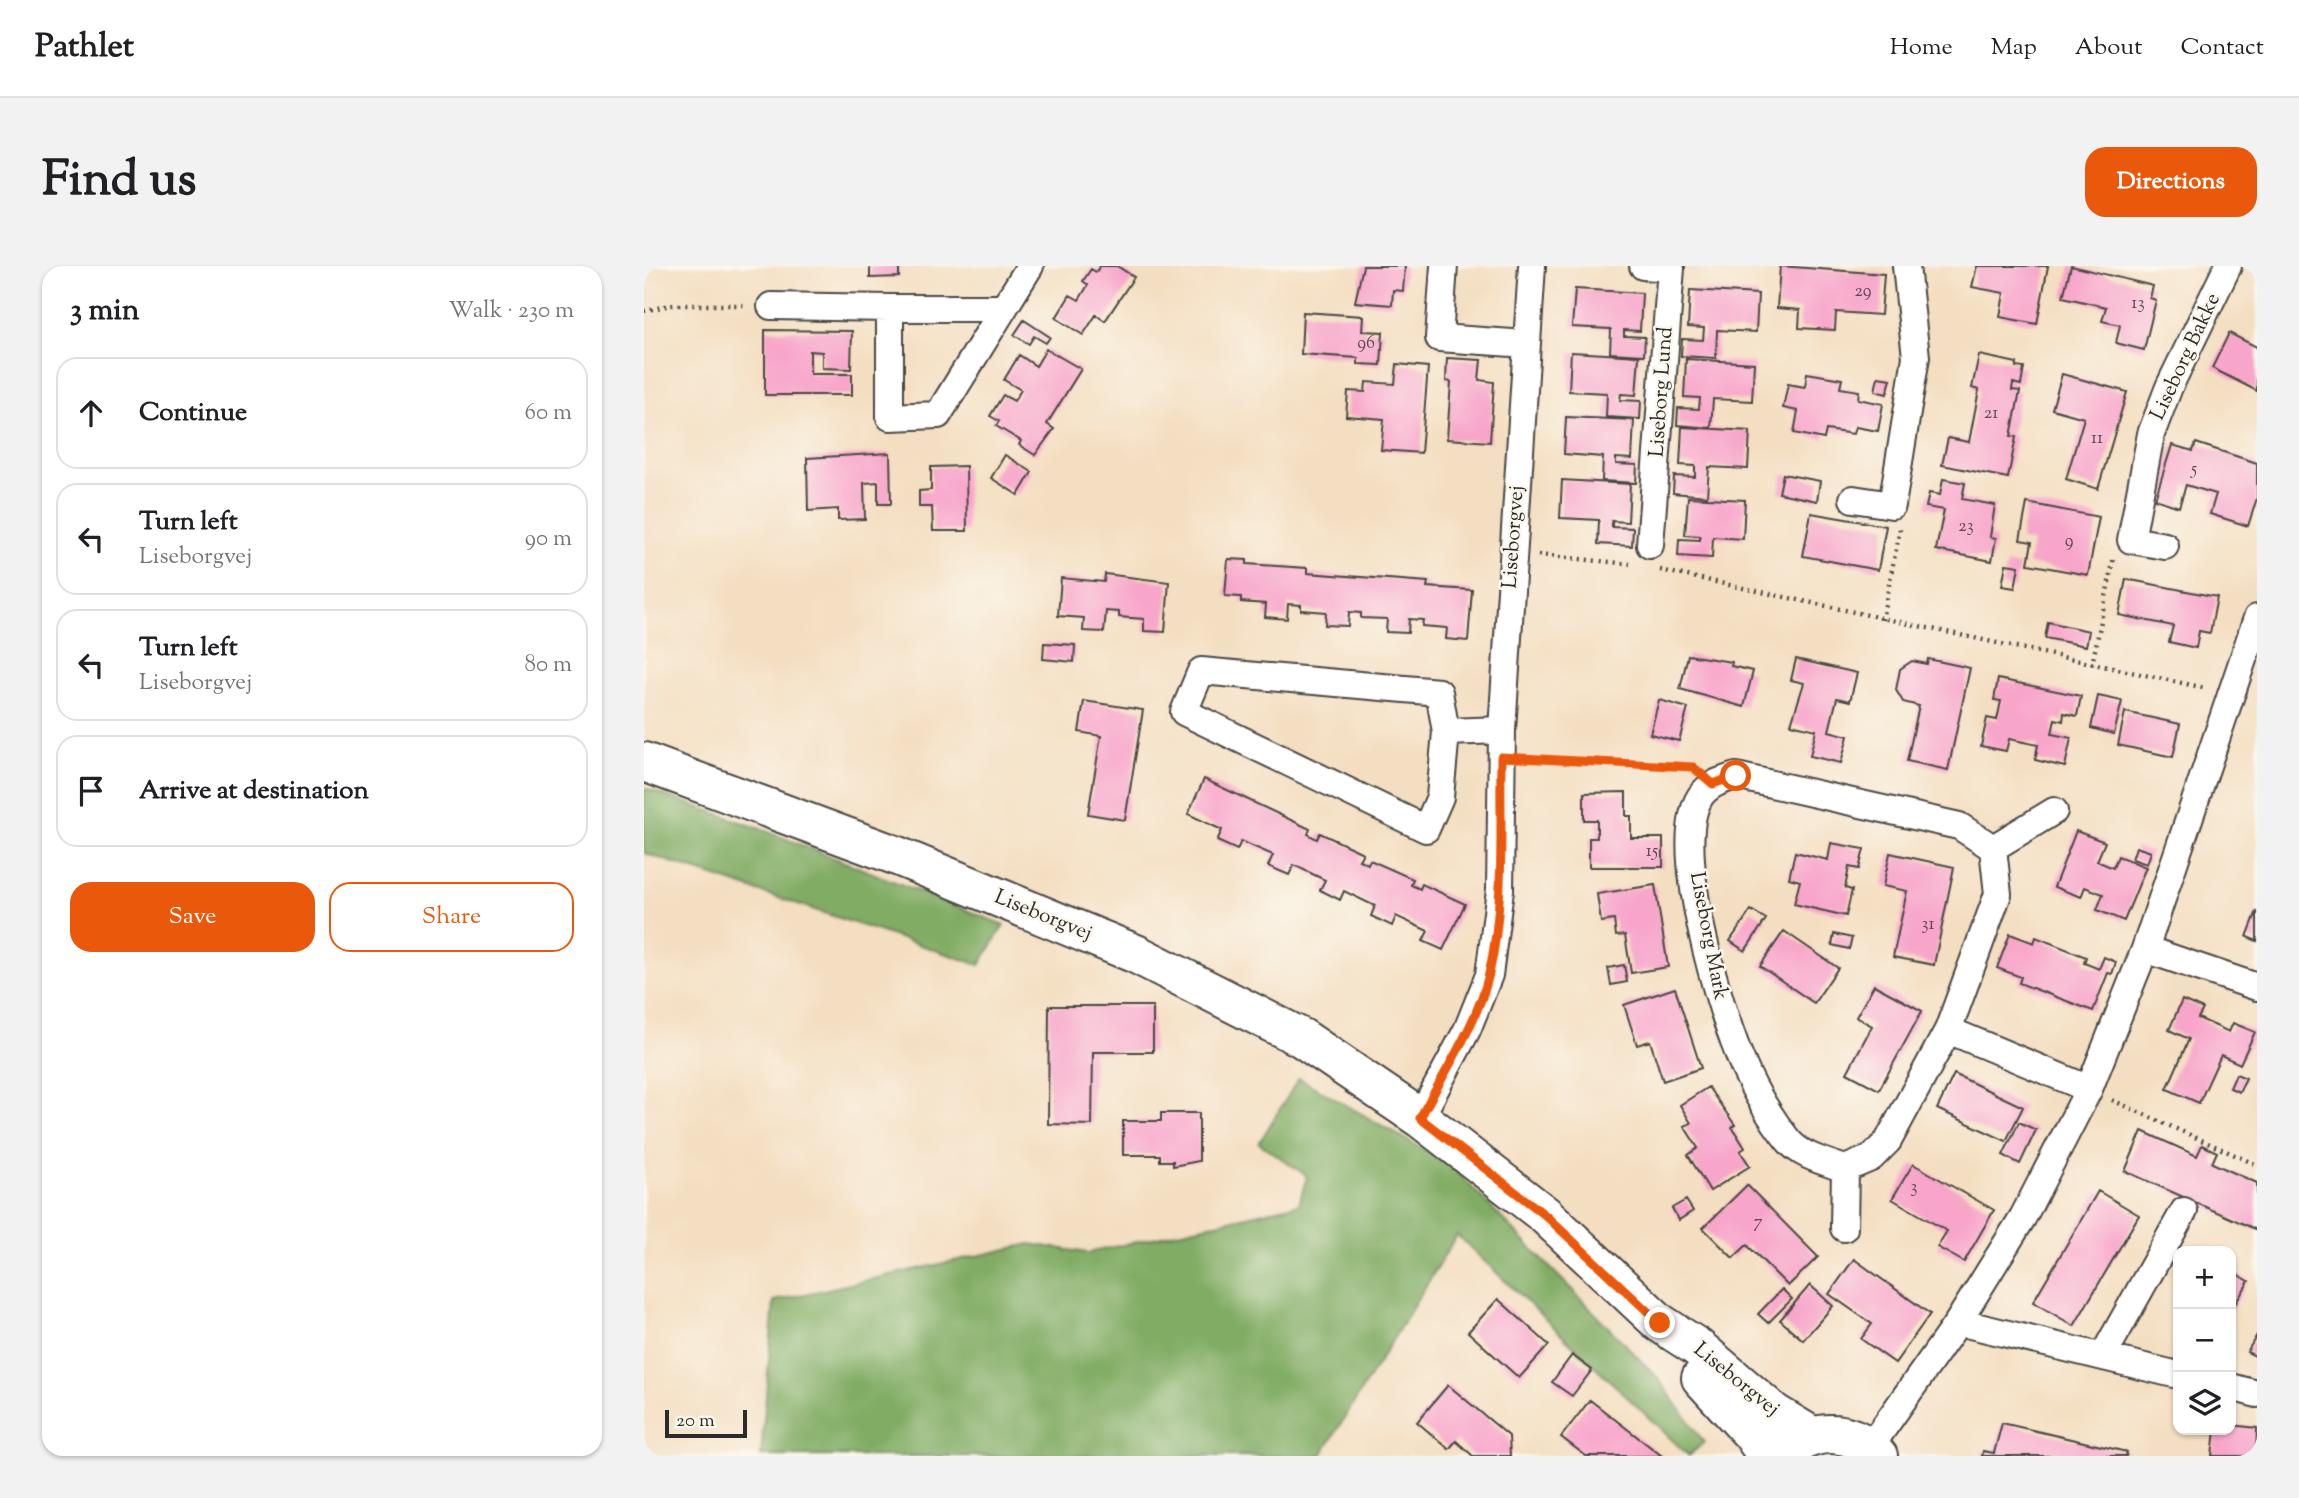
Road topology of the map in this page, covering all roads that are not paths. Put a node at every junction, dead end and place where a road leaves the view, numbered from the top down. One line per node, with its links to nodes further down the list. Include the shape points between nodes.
1 (1030, 266): 9 (street)
2 (1444, 266): 10 (street, via 1439,338)
3 (1532, 266): 10 (street, Liseborgvej)
4 (1643, 266): 13 (street, Liseborg Lund, via 1671,268)
5 (1906, 266): 11 (street, via 1916,356 1892,505)
6 (2228, 266): 12 (street, Liseborg Bakke, via 2151,434 2131,540)
7 (771, 306): 8 (street)
8 (890, 308): 9 (street); 9 (street, via 890,417 938,415)
9 (1003, 308)
10 (1527, 344): 15 (street, Liseborgvej)
11 (1853, 499)
12 (2165, 546)
13 (1647, 559)
14 (2257, 618): 20 (street)
15 (1502, 730): 16 (street); 24 (street, Liseborgvej, via 1500,890 1489,975 1467,1030)
16 (1446, 732): 16 (street, via 1439,692 1201,671 1184,712 1426,829 1440,797)
17 (644, 762): 24 (street, Liseborgvej, via 895,855 1136,954 1302,1038)
18 (2054, 811): 19 (street)
19 (1993, 848): 22 (street, via 1998,894); 25 (street, Liseborg Mark, via 1959,826 1736,776 1713,784 1700,797 1691,827 1696,899 1715,988 1744,1069 1789,1143)
20 (2145, 949): 21 (street); 23 (street)
21 (2257, 987)
22 (1948, 1030): 23 (street); 25 (street, via 1888,1141 1871,1158)
23 (2089, 1089): 28 (street, via 2024,1217)
24 (1420, 1118): 29 (street, Liseborgvej, via 1545,1215)
25 (1845, 1169): 27 (street)
26 (2185, 1211): 30 (street)
27 (1844, 1228)
28 (1958, 1322): 30 (street); 35 (street)
29 (1660, 1323): 34 (street, Liseborgvej, via 1697,1347 1774,1413); 36 (street, Liseborgvej)
30 (2103, 1356): 31 (street)
31 (2173, 1374)
32 (2236, 1388): 33 (street)
33 (2257, 1394)
34 (1799, 1446): 35 (street, via 1832,1433 1852,1437)
35 (1874, 1451)
36 (1767, 1456)

